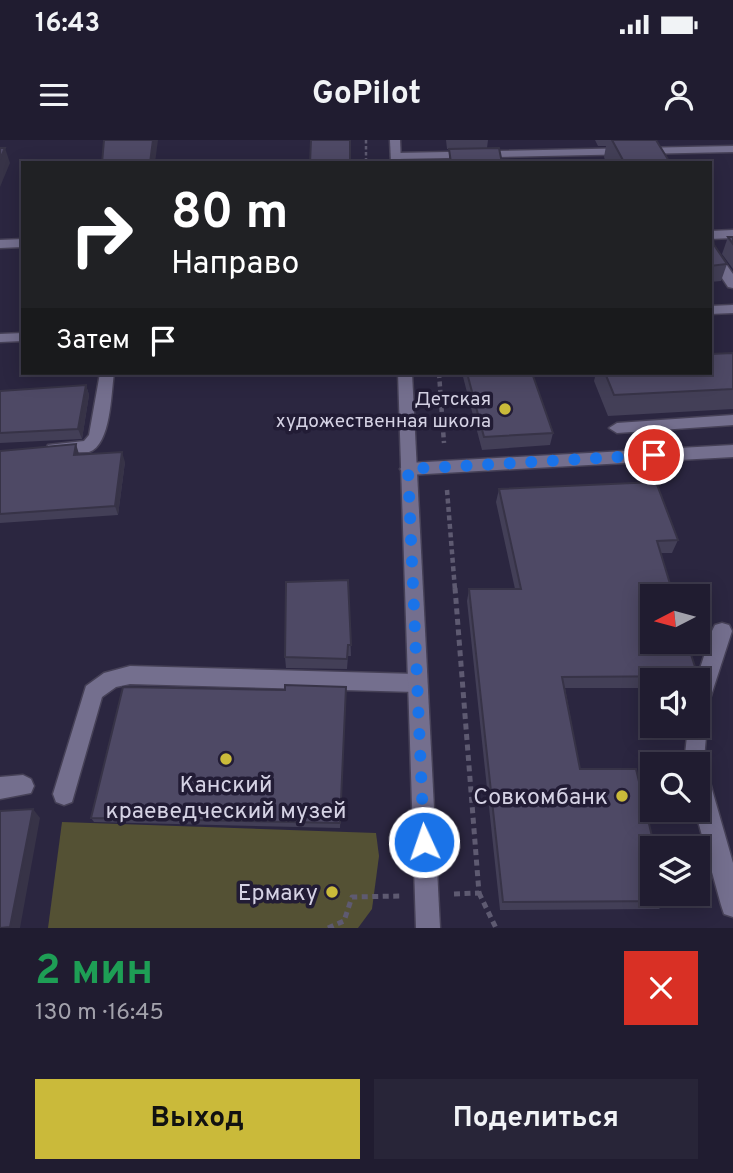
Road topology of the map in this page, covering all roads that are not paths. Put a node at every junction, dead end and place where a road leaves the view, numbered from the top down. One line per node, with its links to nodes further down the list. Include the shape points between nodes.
1 (396, 140): 7 (street)
2 (507, 140): 6 (street)
3 (576, 140): 5 (street)
4 (733, 149): 5 (street)
5 (582, 152): 6 (street)
6 (512, 158): 7 (street)
7 (396, 159)
8 (733, 234): 9 (street)
9 (712, 235)
10 (21, 243): 11 (street)
11 (0, 244)
12 (712, 253): 13 (street)
13 (733, 284)
14 (733, 309): 15 (street)
15 (712, 310)
16 (21, 337): 17 (street)
17 (0, 338)
18 (107, 375): 22 (street, via 97,437 89,446)
19 (405, 375): 24 (street)
20 (733, 420): 21 (street)
21 (617, 428)
22 (39, 450)
23 (733, 451): 24 (street)
24 (408, 469): 27 (street)
25 (722, 631): 26 (street)
26 (710, 668)
27 (416, 683): 30 (street, via 130,675 111,679 93,692); 33 (street)
28 (23, 786): 29 (street)
29 (0, 788)
30 (64, 793)
31 (710, 822): 32 (street)
32 (733, 905)
33 (428, 928)

